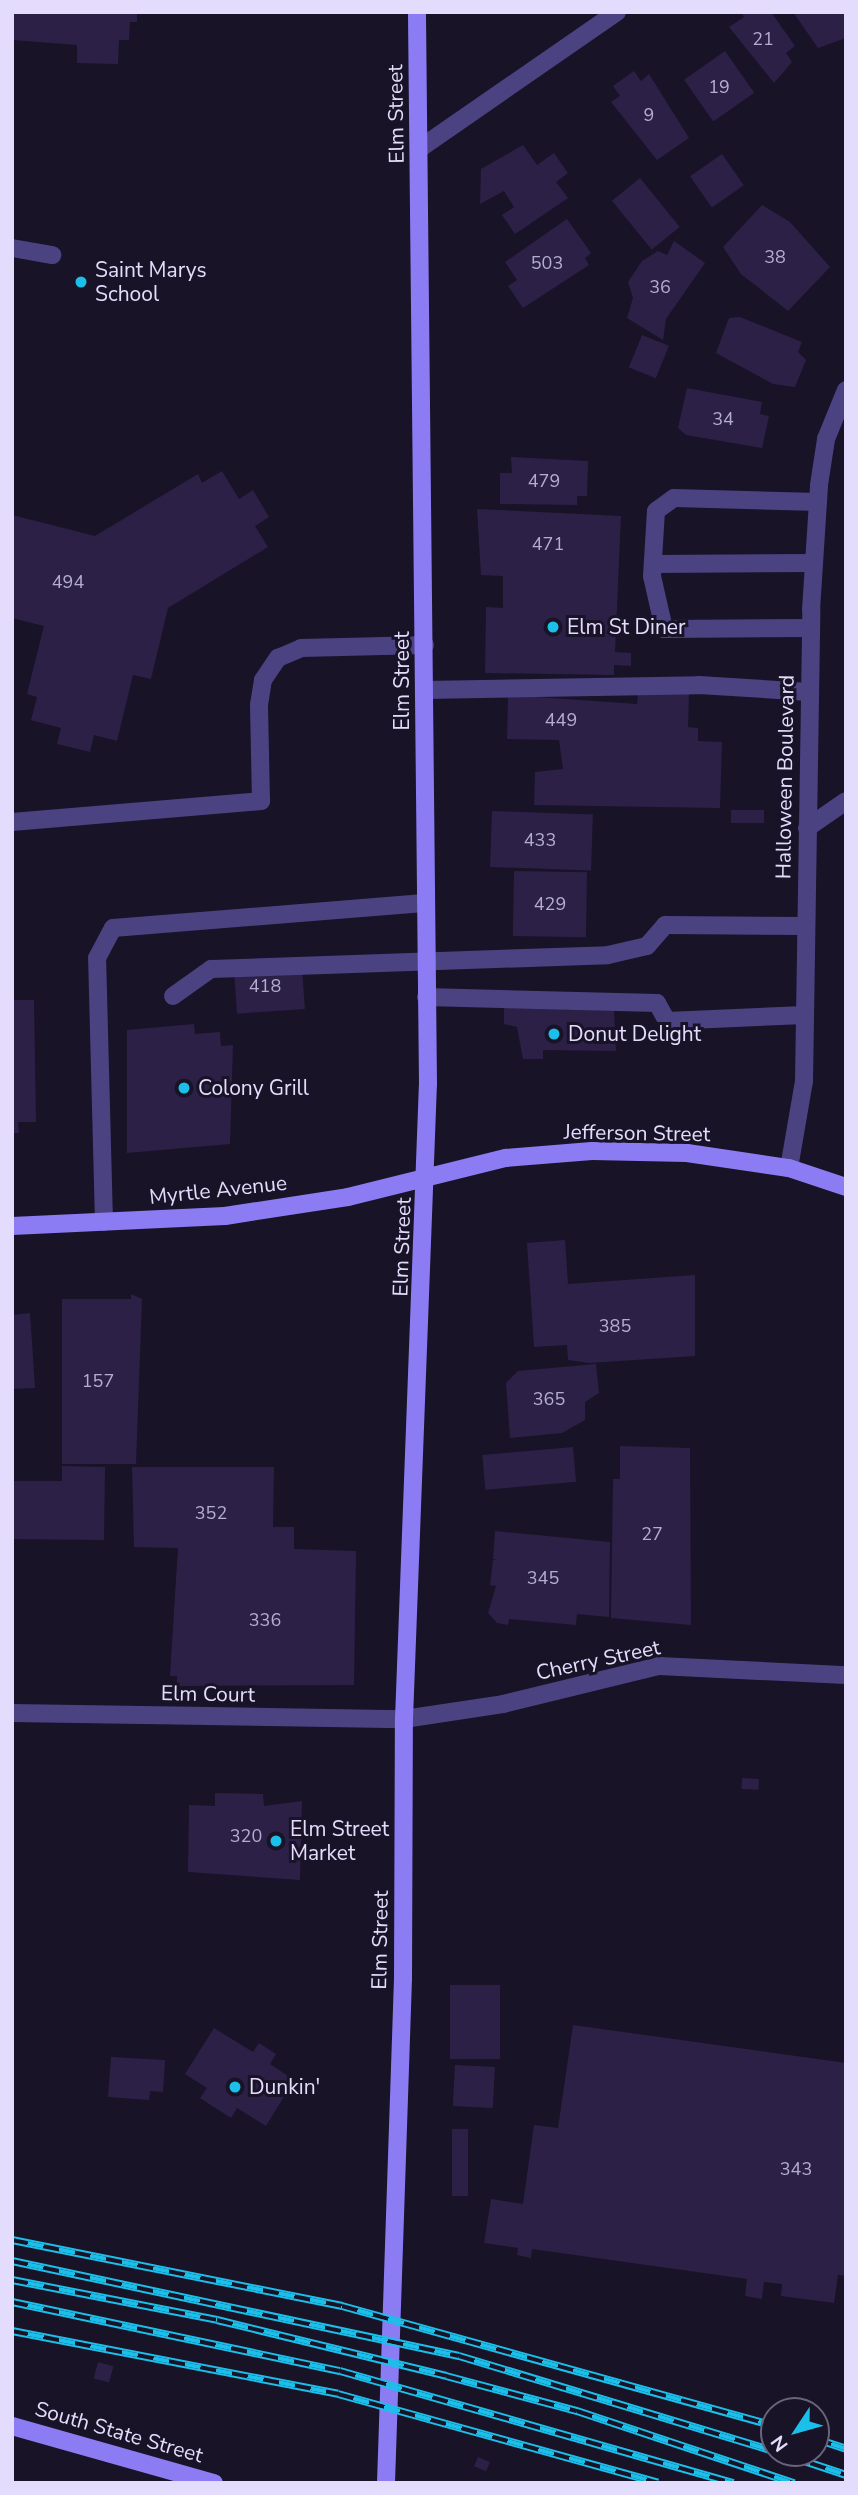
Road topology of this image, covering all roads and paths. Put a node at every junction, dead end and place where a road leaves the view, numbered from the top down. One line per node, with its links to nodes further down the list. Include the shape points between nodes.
1 (411, 12): 3 (street)
2 (617, 12): 4 (street)
3 (417, 13): 4 (main road, Elm Street)
4 (419, 149): 12 (main road, Elm Street)
5 (12, 248): 6 (street)
6 (52, 255)
7 (846, 390): 8 (street, Halloween Boulevard, via 827,439)
8 (818, 502): 9 (street, Halloween Boulevard); 10 (street, via 674,498 656,511)
9 (814, 563): 10 (street); 11 (street, Halloween Boulevard)
10 (653, 564): 11 (street, via 664,628)
11 (811, 628): 14 (street, Halloween Boulevard)
12 (425, 645): 13 (main road, Elm Street); 16 (street, via 301,648 278,659 263,680 259,705 261,801)
13 (425, 690): 14 (street, via 699,685); 18 (main road, Elm Street)
14 (809, 692): 17 (street, Halloween Boulevard)
15 (846, 801): 17 (street)
16 (12, 822)
17 (807, 828): 19 (street, Halloween Boulevard)
18 (424, 903): 20 (main road, Elm Street); 27 (street, via 113,928 97,958)
19 (806, 926): 20 (street, via 665,925 647,946 608,955); 23 (street, Halloween Boulevard)
20 (424, 957): 21 (street, via 211,969); 22 (main road, Elm Street)
21 (173, 996)
22 (426, 997): 23 (street, via 657,1003 667,1021); 25 (main road, Elm Street)
23 (805, 1015): 24 (street, Halloween Boulevard, via 804,1081)
24 (789, 1168): 25 (main road, Jefferson Street, via 687,1153 592,1150 506,1158); 26 (main road, Jefferson Street)
25 (426, 1179): 27 (main road, Myrtle Avenue, via 225,1216); 31 (main road, Elm Street)
26 (846, 1187)
27 (104, 1222): 28 (main road, Myrtle Avenue)
28 (12, 1226)
29 (846, 1675): 31 (street, Cherry Street, via 659,1666 503,1704)
30 (12, 1713): 31 (street, Elm Court)
31 (404, 1719): 34 (main road, Elm Street, via 403,1979)
32 (12, 2426): 33 (main road, South State Street)
33 (214, 2483)
34 (386, 2483)

